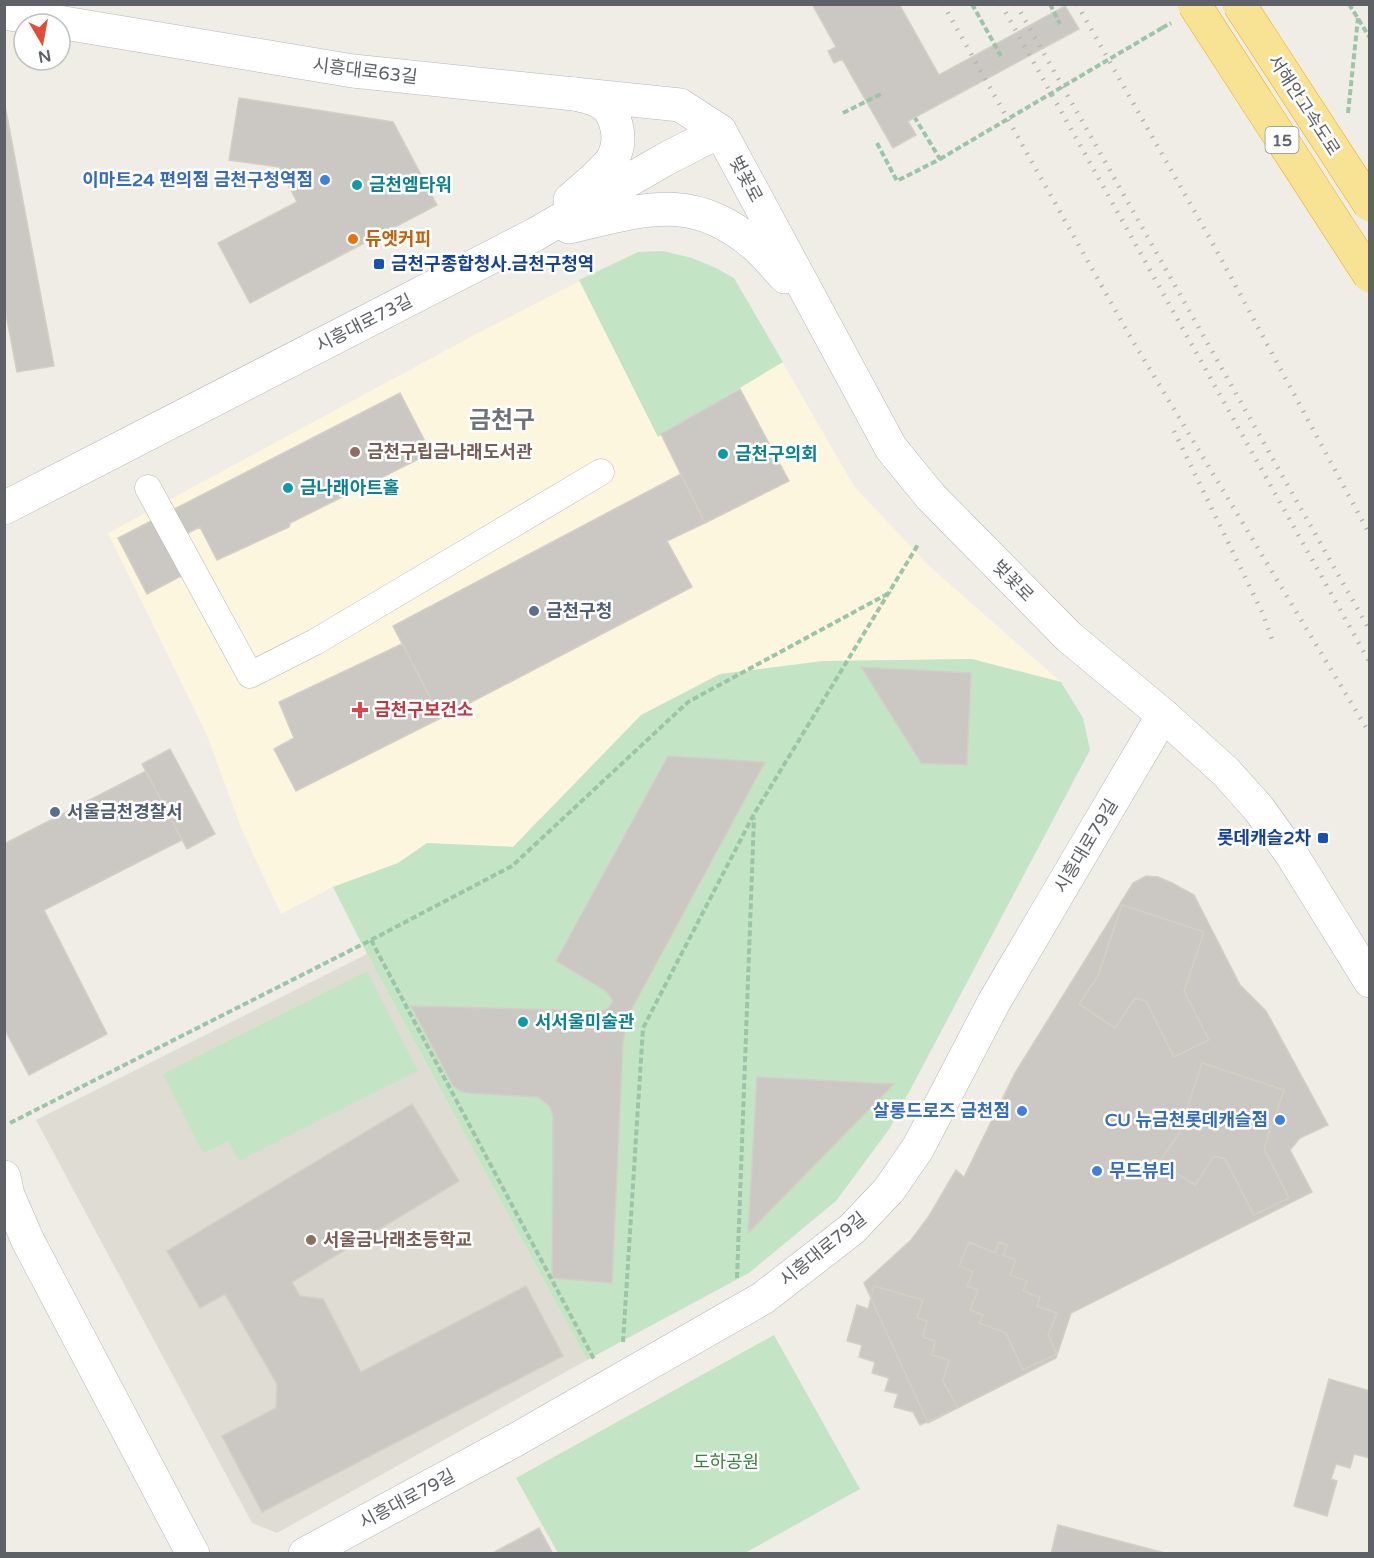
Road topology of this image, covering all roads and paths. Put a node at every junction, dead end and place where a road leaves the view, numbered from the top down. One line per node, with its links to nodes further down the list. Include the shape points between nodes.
1 (972, 4): 11 (path)
2 (1050, 4): 8 (path)
3 (1194, 4): 22 (highway, 15, bridge)
4 (1239, 4): 20 (highway, 서해안고속도로 / 15, bridge)
5 (1349, 4): 7 (path)
6 (4, 13): 13 (street, 시흥대로63길, via 354,71)
7 (1358, 18): 10 (path); 16 (path)
8 (1060, 24)
9 (1162, 28): 19 (path, bridge)
10 (1370, 38)
11 (1001, 56)
12 (883, 93): 14 (path)
13 (575, 94): 17 (street, 시흥대로63길, via 680,105); 21 (street, via 599,101 615,118 617,143 613,158)
14 (843, 113)
15 (915, 118): 19 (path)
16 (1347, 124)
17 (720, 131): 21 (street, 시흥대로73길); 23 (street, 벚꽃로)
18 (877, 143): 19 (path, via 897,181)
19 (940, 159)
20 (1370, 205)
21 (534, 235): 23 (street, via 649,209 695,211 717,219 758,247); 26 (street, 시흥대로73길)
22 (1370, 276)
23 (819, 314): 29 (street, 벚꽃로, via 891,448 916,480 1069,637)
24 (601, 472): 25 (street, via 315,642 250,675)
25 (148, 488)
26 (4, 508)
27 (919, 543): 28 (path)
28 (891, 591): 30 (path); 31 (path, via 688,702 512,866)
29 (1163, 715): 32 (street, 벚꽃로, via 1226,771 1259,809); 39 (street, 시흥대로79길, via 994,1002 918,1148 888,1190 852,1229 763,1298 517,1440)
30 (754, 814): 35 (path); 36 (path, via 643,1028)
31 (371, 940): 33 (path); 37 (path)
32 (1370, 981)
33 (10, 1123)
34 (6, 1190): 38 (street, via 28,1241)
35 (737, 1278)
36 (622, 1353)
37 (598, 1367)
38 (193, 1554)
39 (305, 1554)

